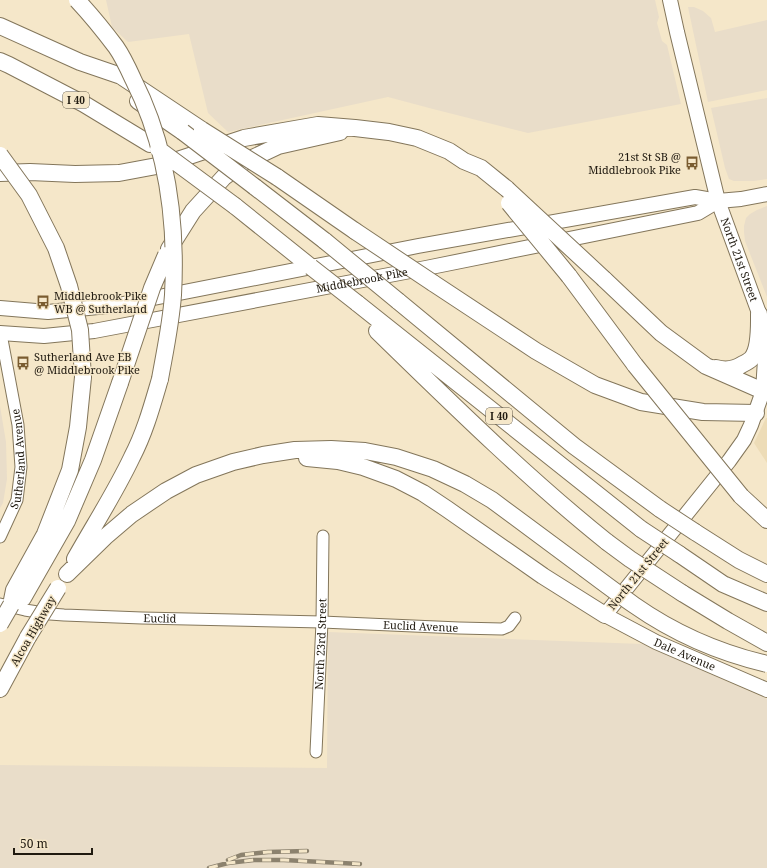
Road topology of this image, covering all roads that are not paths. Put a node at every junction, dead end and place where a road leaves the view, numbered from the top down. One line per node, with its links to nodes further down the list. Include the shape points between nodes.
1 (77, 0): 23 (highway, bridge, via 116,48 143,98 155,130 165,168 171,207 174,259 169,329 160,379 148,421 114,494)
2 (670, 0): 11 (main road, North 21st Street)
3 (0, 26): 5 (highway, I 40)
4 (0, 61): 12 (highway, I 40, bridge, via 84,104 150,144 235,206)
5 (80, 62): 18 (highway, bridge, via 121,76 536,351 595,385 641,402 703,412); 24 (highway, I 40, bridge, via 183,132 325,241 574,446 660,509 739,560)
6 (355, 128): 8 (highway, via 318,125 244,138 162,165 119,173); 9 (highway, via 417,138 449,151 481,168); 25 (highway, bridge, via 278,146 244,162 224,177 193,211 166,255 152,288 93,460 67,521)
7 (0, 155): 25 (highway, bridge, via 29,195 56,248 80,330 83,377 70,470)
8 (0, 173)
9 (502, 190): 16 (highway, bridge, via 604,279 661,333); 20 (highway, bridge, via 635,365 741,496)
10 (767, 194): 11 (main road, Middlebrook Pike, via 741,200)
11 (718, 201): 13 (main road, Middlebrook Pike, via 695,197 682,199 418,246 118,305 48,312); 14 (main road, North 21st Street); 15 (main road, Middlebrook Pike, via 698,213 94,331 44,336)
12 (354, 305): 26 (highway, I 40, bridge, via 641,530 723,584); 32 (highway, bridge, via 470,421 607,542 682,593)
13 (0, 308)
14 (759, 314): 16 (highway, via 758,336 752,358 739,367 725,370); 17 (main road, North 21st Street, via 766,344)
15 (0, 332): 21 (street, Sutherland Avenue, via 18,425 21,467 17,500)
16 (706, 366): 17 (highway)
17 (765, 392): 18 (main road, North 21st Street)
18 (761, 413): 28 (main road, North 21st Street, via 728,461)
19 (263, 456): 23 (highway, via 233,462 196,475 166,492 132,514); 28 (highway, via 338,461 396,479 423,493 543,576); 33 (highway, bridge, via 296,450 358,451 396,457 434,469 492,500 635,606 710,646)
20 (767, 520)
21 (1, 532)
22 (323, 536): 30 (street, North 23rd Street)
23 (67, 574): 34 (highway, Alcoa Highway, bridge)
24 (767, 574)
25 (28, 580): 27 (highway, via 23,598)
26 (767, 604)
27 (6, 605): 30 (street, Euclid, via 64,615); 31 (highway, bridge)
28 (605, 615): 35 (main road, Dale Avenue, via 656,642)
29 (515, 618): 30 (street, Euclid Avenue, via 509,626 502,628)
30 (322, 622): 36 (street, North 23rd Street)
31 (0, 624)
32 (767, 643)
33 (767, 664)
34 (0, 689)
35 (767, 690)
36 (316, 752)

